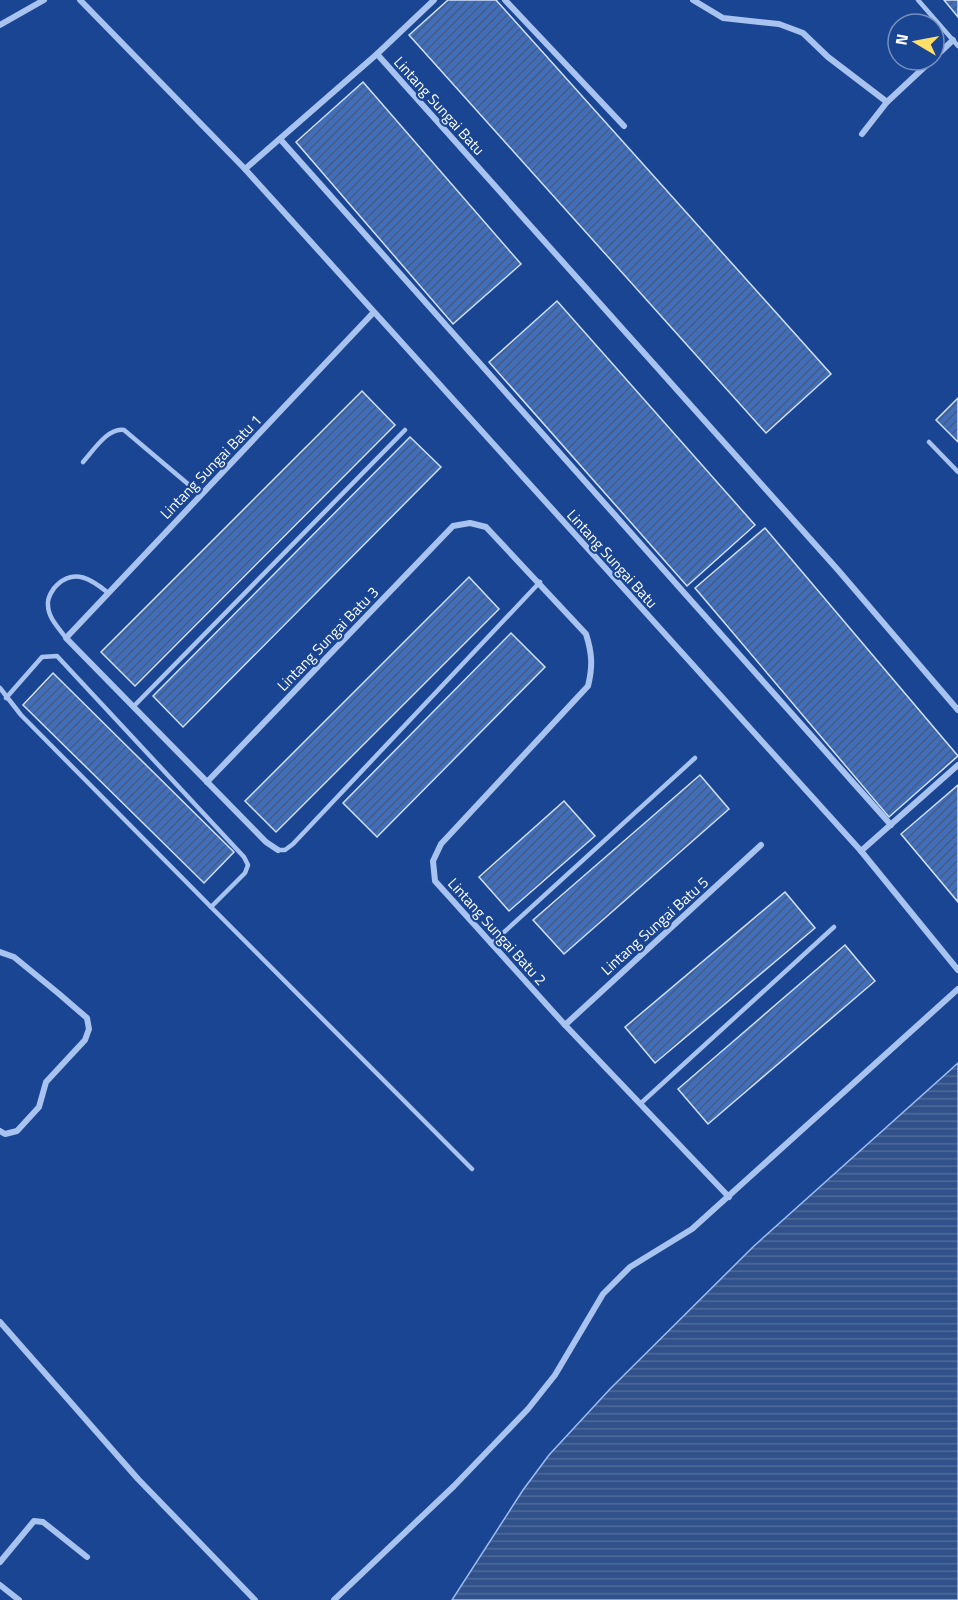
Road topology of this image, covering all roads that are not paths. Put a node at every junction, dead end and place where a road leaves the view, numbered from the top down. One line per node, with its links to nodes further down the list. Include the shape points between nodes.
1 (44, 0): 7 (street)
2 (80, 0): 17 (street, Lintang Sungai Batu)
3 (434, 0): 11 (street)
4 (505, 0): 14 (street)
5 (693, 0): 13 (street, via 723,18 779,24 803,33)
6 (918, 0): 8 (lane)
7 (0, 25)
8 (953, 40): 9 (lane); 10 (street)
9 (958, 46)
10 (946, 47)
11 (376, 54): 16 (street, Lintang Sungai Batu); 30 (street, Lintang Sungai Batu, via 838,570)
12 (919, 72): 13 (street)
13 (887, 102): 15 (street)
14 (624, 126)
15 (862, 134)
16 (280, 139): 17 (street, Lintang Sungai Batu); 34 (street)
17 (245, 169): 18 (street, Lintang Sungai Batu)
18 (373, 313): 23 (street, Lintang Sungai Batu 1); 37 (street, Lintang Sungai Batu)
19 (405, 430): 29 (lane)
20 (929, 442): 22 (lane)
21 (83, 462): 23 (lane, via 110,433 124,430)
22 (958, 472)
23 (201, 495): 25 (street, Lintang Sungai Batu 1)
24 (540, 582): 33 (street, Lintang Sungai Batu 3, via 486,526 453,526); 36 (lane, via 293,844); 40 (street, Lintang Sungai Batu 2, via 586,634 592,651 588,686 441,844 433,861 435,881)
25 (107, 592): 26 (street, Lintang Sungai Batu 1); 26 (lane, via 80,576 66,576 53,588 47,604 53,621)
26 (66, 638): 29 (street)
27 (0, 688): 28 (lane)
28 (6, 698): 38 (lane); 38 (lane, via 42,657 57,656 244,857 248,865 245,873)
29 (133, 707): 33 (street)
30 (958, 710)
31 (695, 758): 40 (lane)
32 (958, 765): 34 (street)
33 (207, 782): 36 (street)
34 (891, 825): 37 (street)
35 (761, 845): 44 (street, Lintang Sungai Batu 5)
36 (278, 850)
37 (861, 851): 42 (street, Lintang Sungai Batu)
38 (211, 906): 47 (lane)
39 (834, 927): 45 (lane)
40 (491, 944): 44 (street, Lintang Sungai Batu 2)
41 (0, 952): 46 (street, via 14,957 87,1018 89,1029 85,1040 46,1082 39,1107 17,1131)
42 (958, 970)
43 (958, 989): 48 (street)
44 (565, 1025): 45 (street, Lintang Sungai Batu 2)
45 (640, 1104): 48 (street, Lintang Sungai Batu 2)
46 (0, 1131)
47 (472, 1169)
48 (729, 1197): 55 (street, via 692,1229 630,1267 603,1294 555,1375 528,1409)
49 (0, 1322): 54 (street, via 138,1479)
50 (87, 1557): 51 (street, via 43,1522 34,1521)
51 (0, 1562)
52 (0, 1585): 53 (street)
53 (19, 1600)
54 (255, 1600)
55 (334, 1600)

